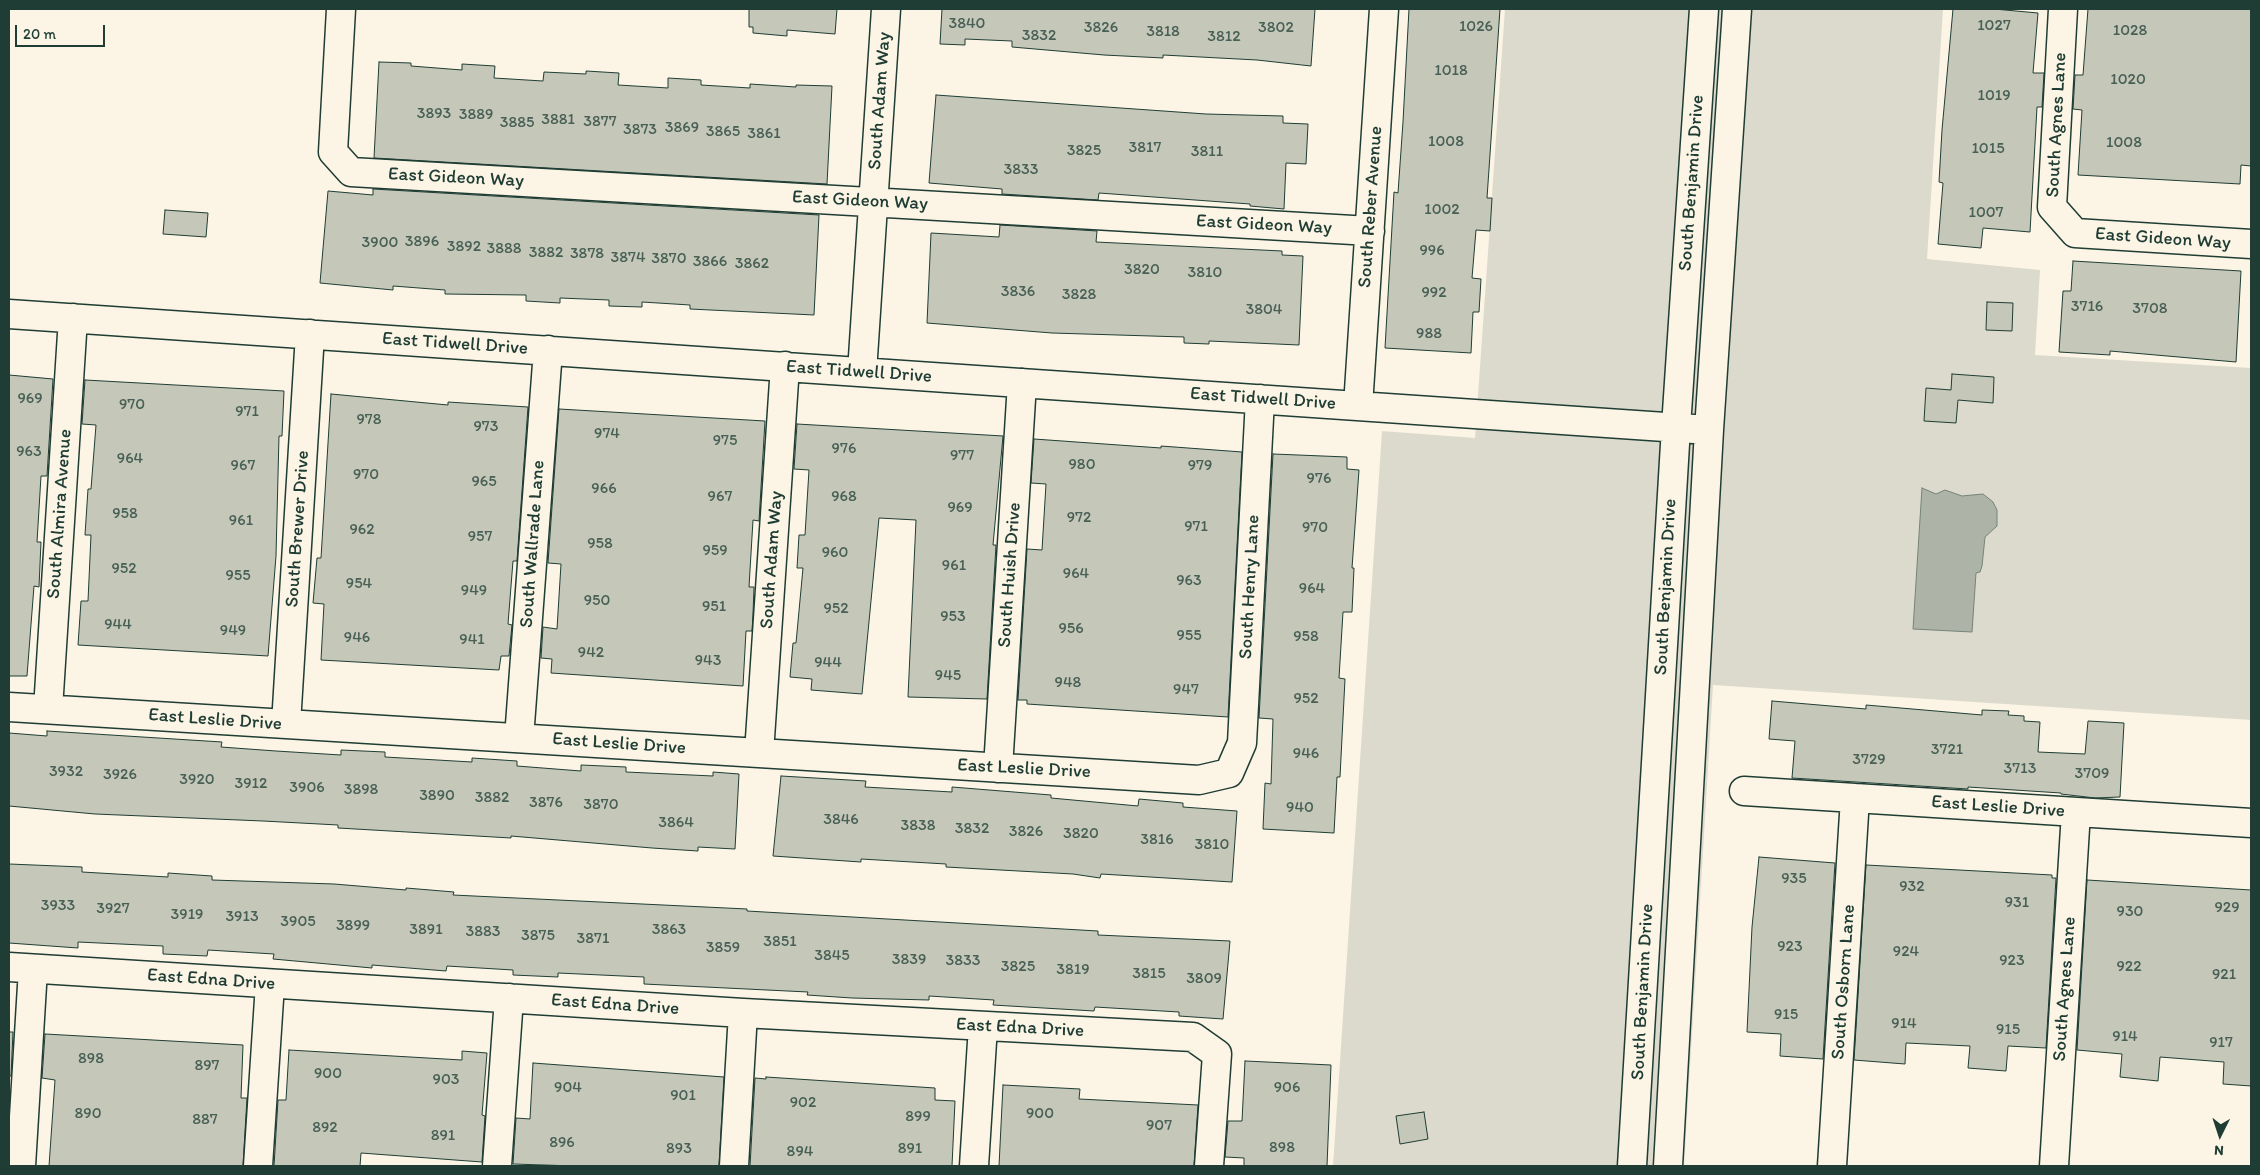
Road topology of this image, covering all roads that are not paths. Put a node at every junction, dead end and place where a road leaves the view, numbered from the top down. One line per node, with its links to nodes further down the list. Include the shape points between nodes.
1 (341, 9): 7 (street, East Gideon Way, via 333,152 351,172)
2 (886, 9): 7 (street, South Adam Way)
3 (1384, 9): 8 (street, South Reber Avenue)
4 (1704, 9): 20 (street, South Benjamin Drive)
5 (1737, 9): 21 (street, South Benjamin Drive)
6 (2063, 9): 9 (street, South Agnes Lane, via 2052,207)
7 (873, 202): 8 (street, East Gideon Way); 16 (street, South Adam Way)
8 (1370, 231): 19 (street, South Reber Avenue)
9 (2075, 234): 10 (street, East Gideon Way)
10 (2251, 244)
11 (9, 314): 12 (street, East Tidwell Drive)
12 (73, 318): 13 (street, East Tidwell Drive); 23 (street, South Almira Avenue)
13 (310, 334): 14 (street, East Tidwell Drive); 24 (street, South Brewer Drive)
14 (548, 350): 15 (street, East Tidwell Drive); 25 (street, South Wallrade Lane)
15 (785, 366): 16 (street, East Tidwell Drive); 26 (street, South Adam Way)
16 (862, 372): 17 (street, East Tidwell Drive)
17 (1022, 383): 18 (street, East Tidwell Drive); 27 (street, South Huish Drive)
18 (1260, 399): 19 (street, East Tidwell Drive); 28 (street, South Henry Lane, via 1242,743)
19 (1358, 406): 20 (street, East Tidwell Drive)
20 (1676, 427): 21 (street, East Tidwell Drive); 44 (street, South Benjamin Drive)
21 (1709, 430): 45 (street, South Benjamin Drive)
22 (9, 707): 23 (street, East Leslie Drive)
23 (48, 709): 24 (street, East Leslie Drive)
24 (286, 724): 25 (street, East Leslie Drive)
25 (519, 738): 26 (street, East Leslie Drive)
26 (760, 753): 27 (street, East Leslie Drive)
27 (998, 768): 28 (street, East Leslie Drive, via 1199,780)
28 (1229, 773)
29 (1744, 791): 30 (street, East Leslie Drive)
30 (1855, 798): 31 (street, East Leslie Drive); 46 (street, South Osborn Lane)
31 (2076, 812): 32 (street, East Leslie Drive); 47 (street, South Agnes Lane)
32 (2251, 822)
33 (21, 968): 34 (street, East Edna Drive); 38 (street)
34 (270, 984): 35 (street, East Edna Drive); 39 (street)
35 (509, 998): 36 (street, East Edna Drive); 40 (street)
36 (743, 1013): 37 (street, East Edna Drive); 41 (street)
37 (983, 1026): 42 (street); 43 (street, East Edna Drive, via 1193,1037 1217,1054)
38 (21, 1166)
39 (258, 1166)
40 (497, 1166)
41 (734, 1166)
42 (974, 1166)
43 (1210, 1166)
44 (1632, 1166)
45 (1668, 1166)
46 (1832, 1166)
47 (2054, 1166)

